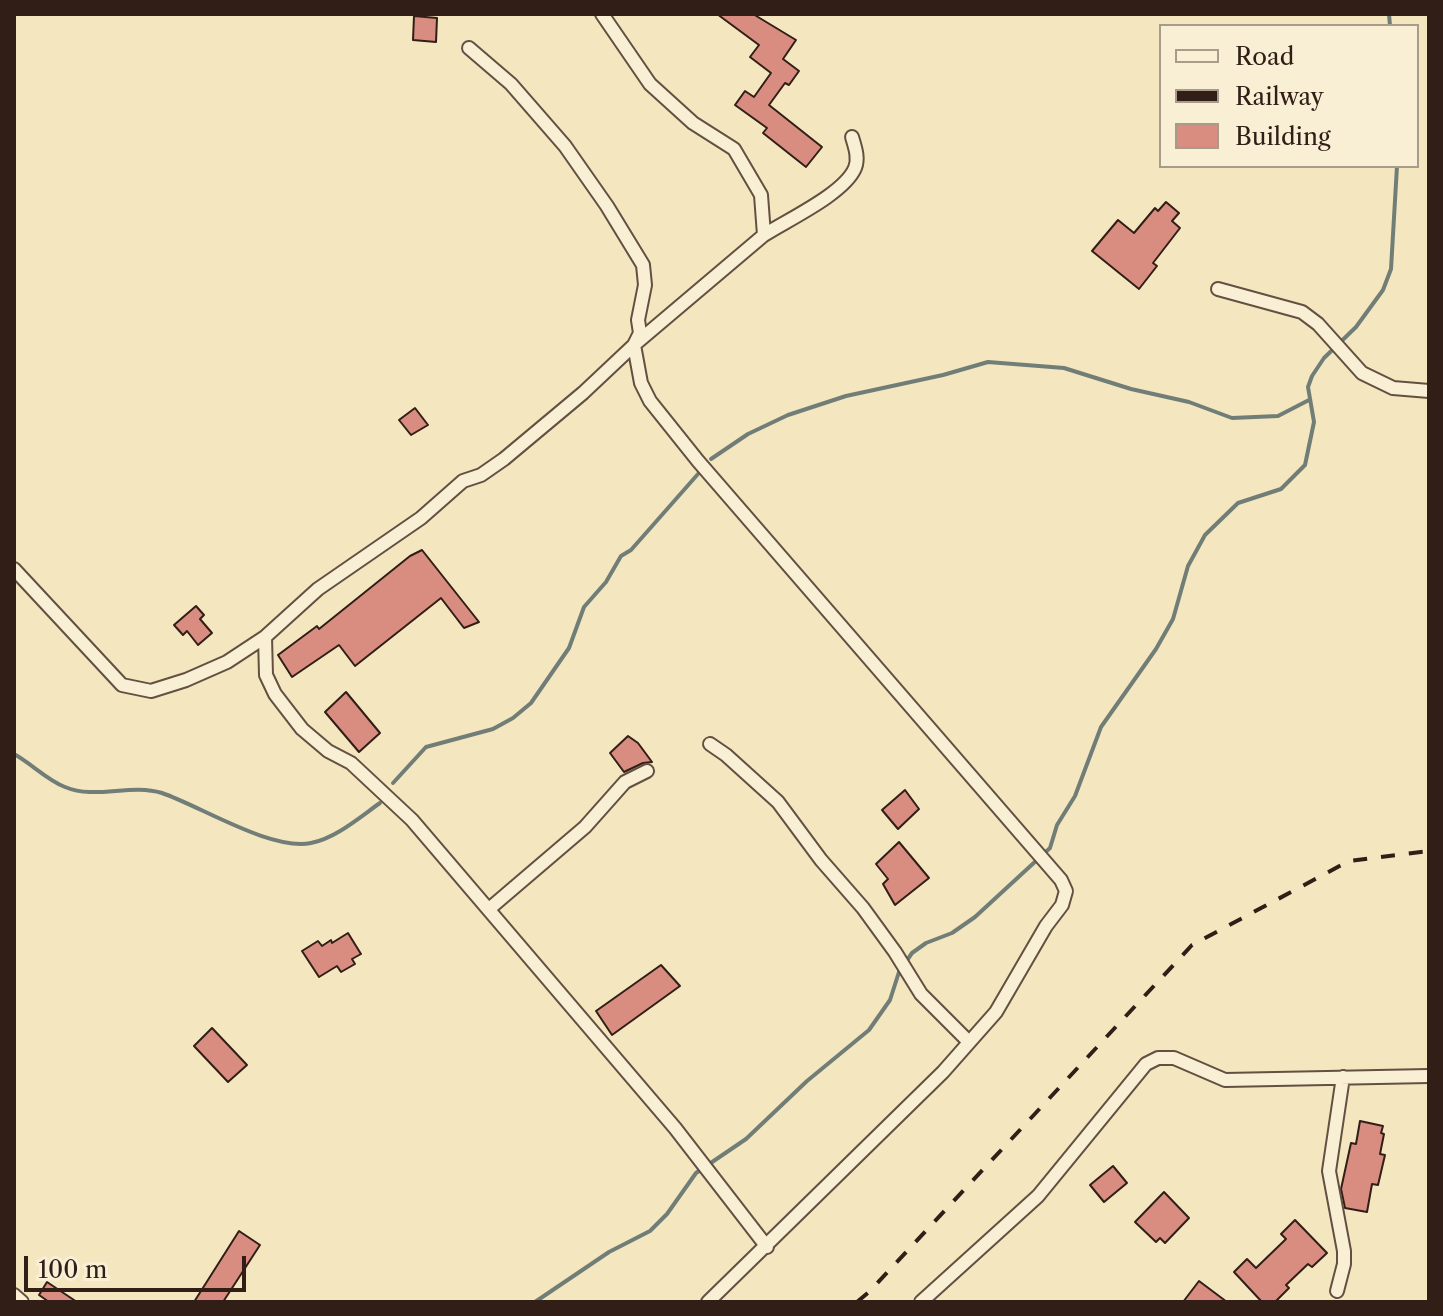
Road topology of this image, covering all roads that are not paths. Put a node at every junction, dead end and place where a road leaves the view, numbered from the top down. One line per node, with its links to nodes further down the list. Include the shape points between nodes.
1 (602, 14): 4 (street, via 650,84 693,123 734,149 761,195)
2 (469, 48): 6 (street, via 511,84 565,146 643,265 640,333)
3 (852, 137): 4 (street, via 857,154 849,177)
4 (764, 235): 6 (street)
5 (1218, 289): 7 (street, via 1302,312 1362,373 1393,388)
6 (634, 345): 9 (street, via 504,459 463,481 421,518 318,589); 13 (street, via 650,401 688,449 1061,880 1066,891 1062,905 996,1012)
7 (1429, 391)
8 (14, 569): 9 (street, via 122,685 151,691 186,680)
9 (265, 637): 12 (street, via 266,675 302,729 393,800)
10 (710, 744): 13 (street, via 778,802 863,908 921,994)
11 (647, 771): 12 (street, via 625,782 585,827)
12 (489, 909): 16 (street, via 665,1116)
13 (969, 1042): 16 (street)
14 (1429, 1076): 15 (street)
15 (1343, 1077): 17 (street, via 1329,1171 1344,1251); 21 (street, via 1225,1080 1174,1058 1146,1064 1038,1196)
16 (767, 1247): 20 (street)
17 (1337, 1291)
18 (14, 1295): 19 (street)
19 (22, 1302)
20 (708, 1302)
21 (921, 1302)

